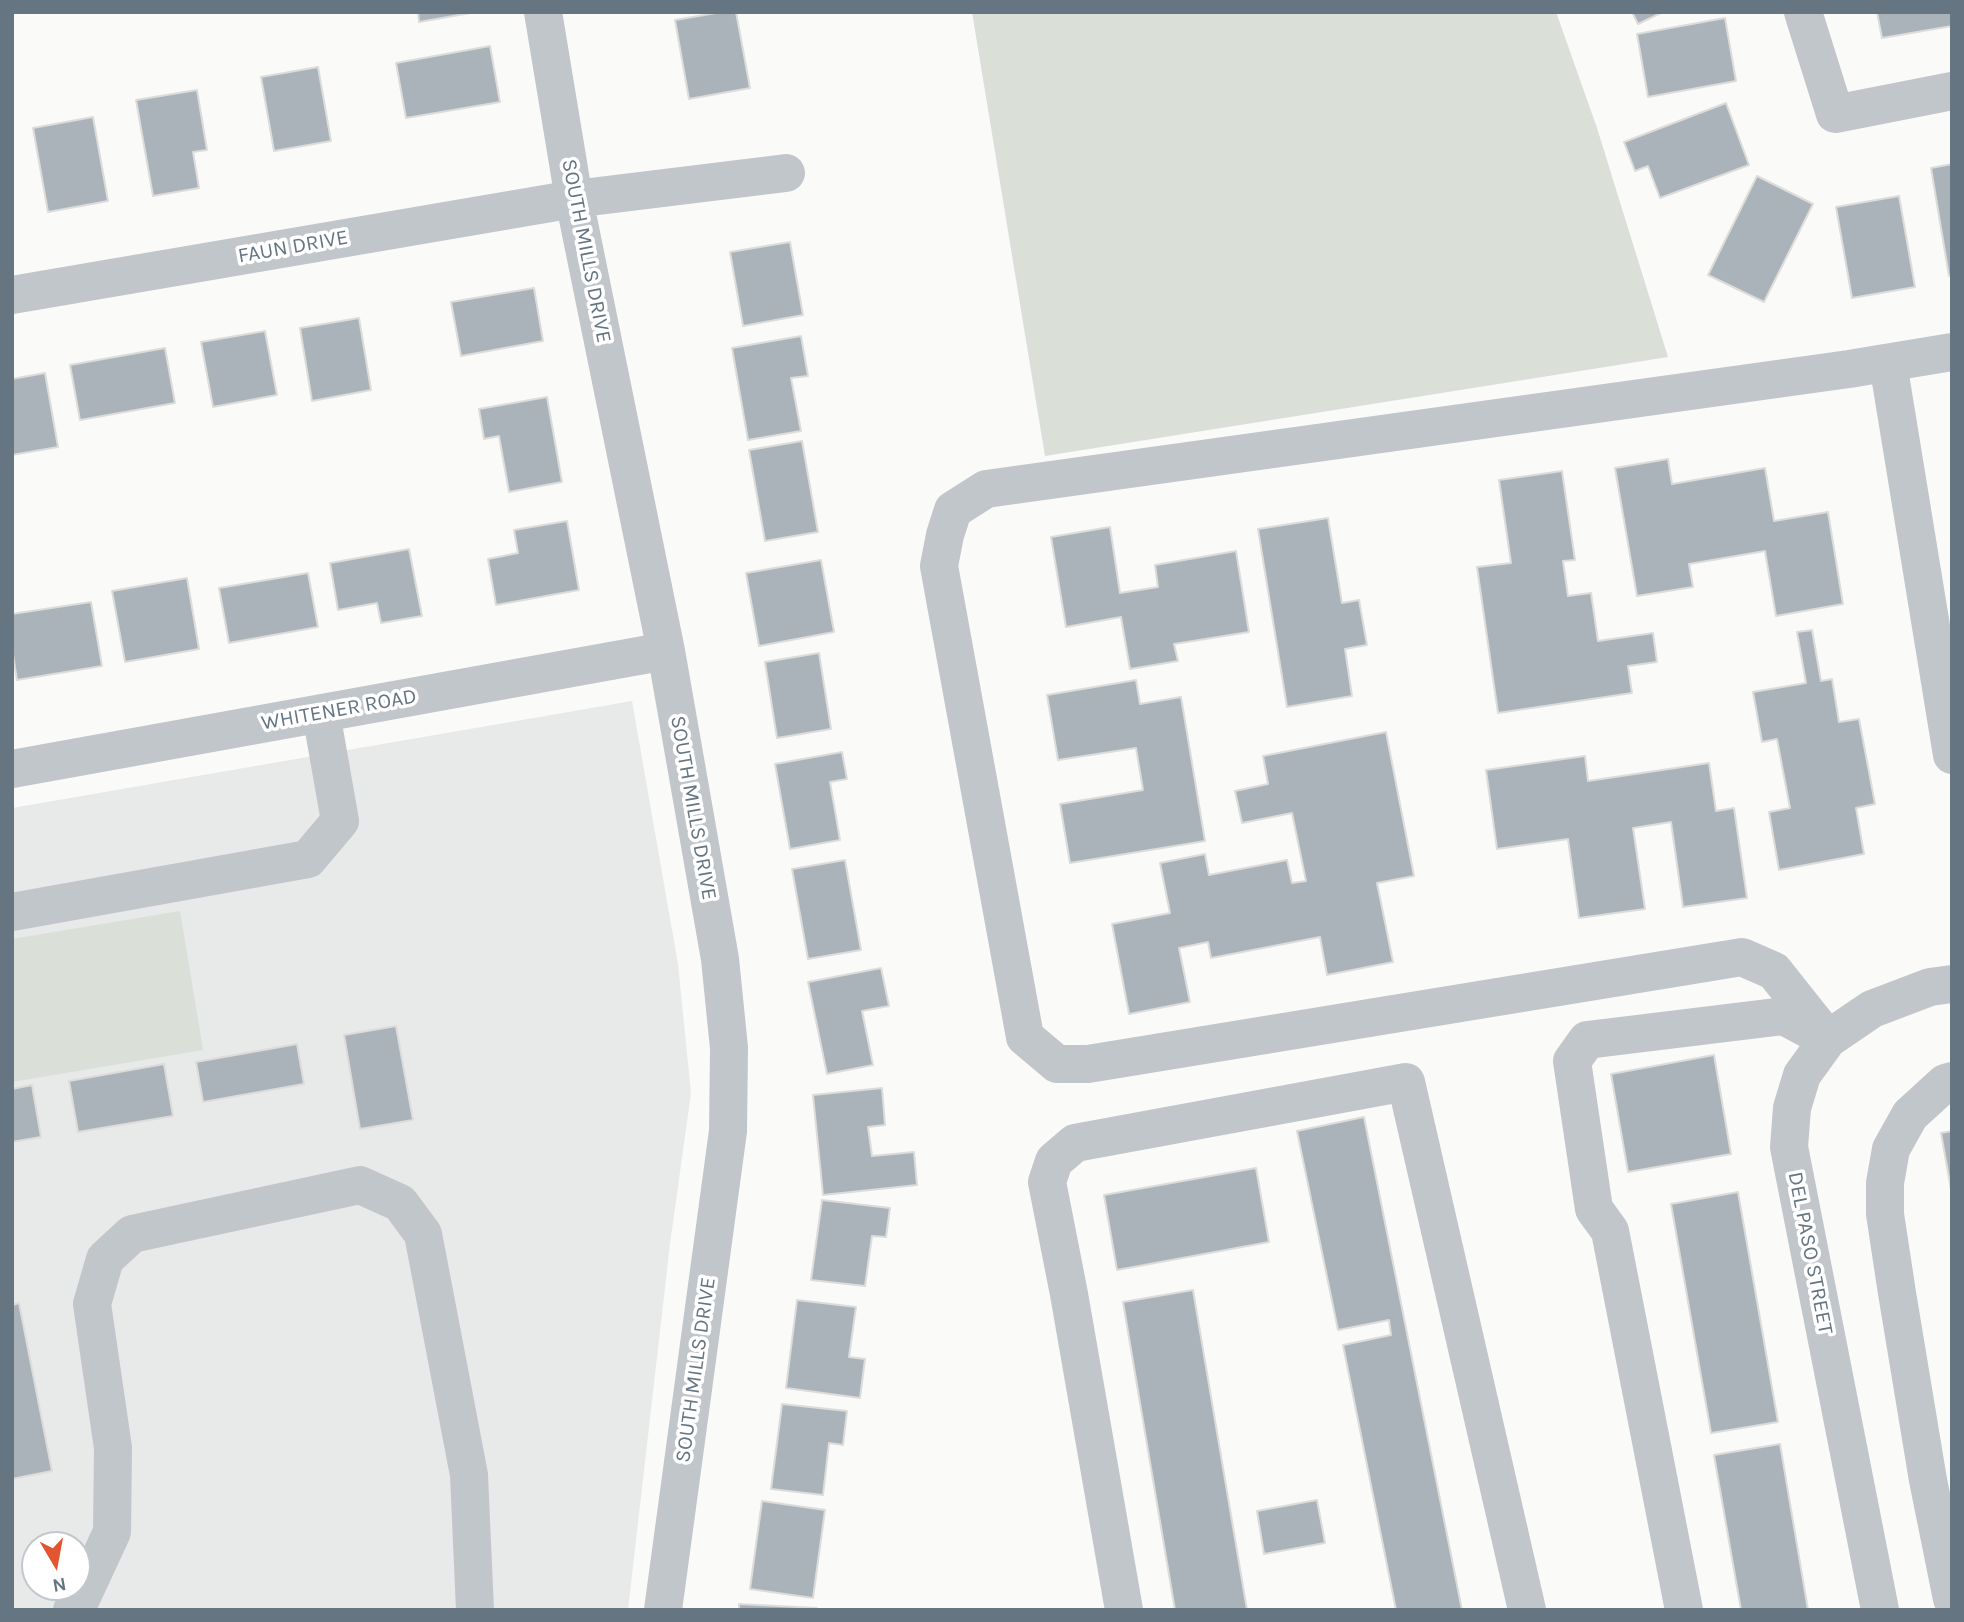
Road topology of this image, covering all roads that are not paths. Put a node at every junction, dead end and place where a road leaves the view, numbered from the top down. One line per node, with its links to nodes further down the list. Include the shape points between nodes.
1 (543, 12): 5 (street, SOUTH MILLS DRIVE)
2 (1802, 12): 3 (street, via 1835,114)
3 (1952, 91)
4 (786, 173): 5 (street, FAUN DRIVE)
5 (574, 199): 6 (street, FAUN DRIVE); 9 (street, SOUTH MILLS DRIVE)
6 (12, 295)
7 (1952, 352): 8 (street)
8 (1888, 363): 11 (street); 15 (street, via 986,489 953,510 939,566 1025,1037 1057,1064 1088,1064 1742,957 1774,971)
9 (666, 651): 10 (street, WHITENER ROAD); 20 (street, SOUTH MILLS DRIVE, via 720,959 729,1048 728,1131)
10 (321, 713): 12 (street, WHITENER ROAD); 13 (street, via 340,821 308,859)
11 (1952, 755)
12 (12, 769)
13 (12, 912)
14 (1952, 984): 15 (street, DEL PASO STREET, via 1930,987 1872,1009)
15 (1828, 1039): 23 (street, via 1784,1016 1587,1040 1572,1061 1594,1209 1609,1231); 24 (street, DEL PASO STREET, via 1802,1075 1792,1108 1789,1147)
16 (1952, 1081): 17 (street, via 1910,1115 1891,1149 1885,1214)
17 (1952, 1599)
18 (72, 1610): 19 (street, via 112,1532 113,1448 92,1304 105,1259 132,1234 360,1185 400,1203 423,1234 469,1475)
19 (475, 1610)
20 (663, 1610)
21 (1124, 1610): 22 (street, via 1047,1182 1054,1161 1075,1143 1406,1082)
22 (1527, 1610)
23 (1684, 1610)
24 (1880, 1610)

